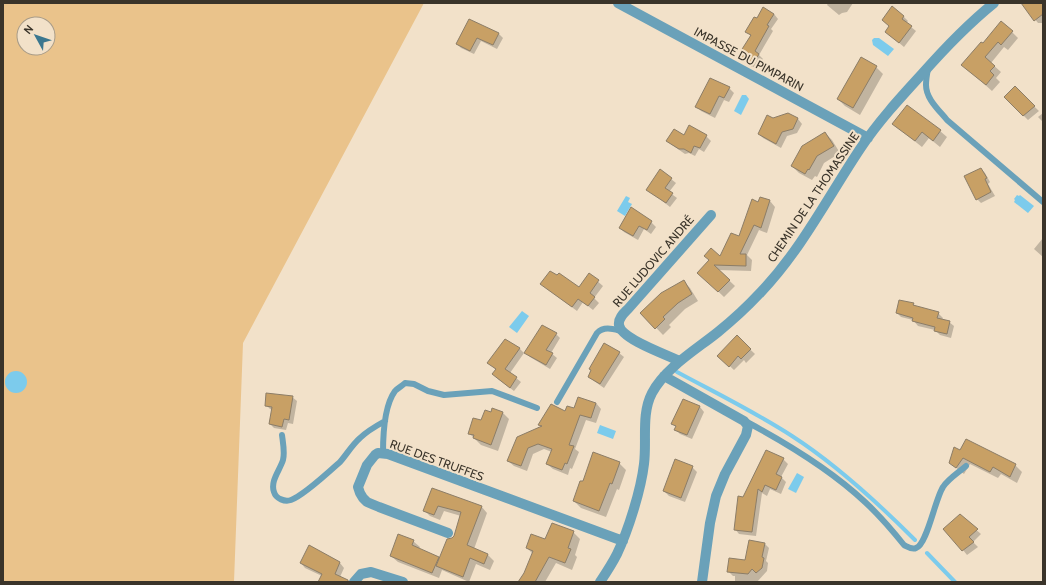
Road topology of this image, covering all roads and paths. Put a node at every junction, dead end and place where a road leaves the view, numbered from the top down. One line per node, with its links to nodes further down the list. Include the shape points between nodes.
1 (618, 3): 4 (street, IMPASSE DU PIMPARIN)
2 (994, 3): 3 (street, CHEMIN DE LA THOMASSINE)
3 (928, 66): 4 (street, CHEMIN DE LA THOMASSINE); 5 (lane, via 927,92 934,106)
4 (868, 138): 8 (street, CHEMIN DE LA THOMASSINE, via 795,249 770,282 730,321)
5 (1043, 202)
6 (711, 215): 7 (street, RUE LUDOVIC ANDRÉ, via 621,317)
7 (621, 331): 8 (street, via 631,339); 10 (lane, via 606,328 597,333)
8 (680, 361): 9 (street, CHEMIN DE LA THOMASSINE)
9 (664, 376): 13 (street); 18 (street, CHEMIN DE LA THOMASSINE, via 654,388 648,403 642,476)
10 (557, 402)
11 (537, 408): 12 (lane, via 492,391 444,395 405,383 395,392)
12 (385, 421): 14 (lane, via 358,439 327,474 298,497 285,501 275,495 273,485 283,458); 15 (lane)
13 (744, 421): 16 (lane, via 793,449 852,491 904,545 910,548 920,546 926,536 943,487); 22 (street, via 748,431 716,496)
14 (282, 436)
15 (383, 453): 17 (street, RUE DES TRUFFES, via 372,457 360,480 358,487 363,498); 18 (street, RUE DES TRUFFES)
16 (966, 466)
17 (448, 533)
18 (623, 541): 21 (street, CHEMIN DE LA THOMASSINE)
19 (354, 582): 20 (street, via 366,572)
20 (403, 582)
21 (600, 582)
22 (702, 582)

